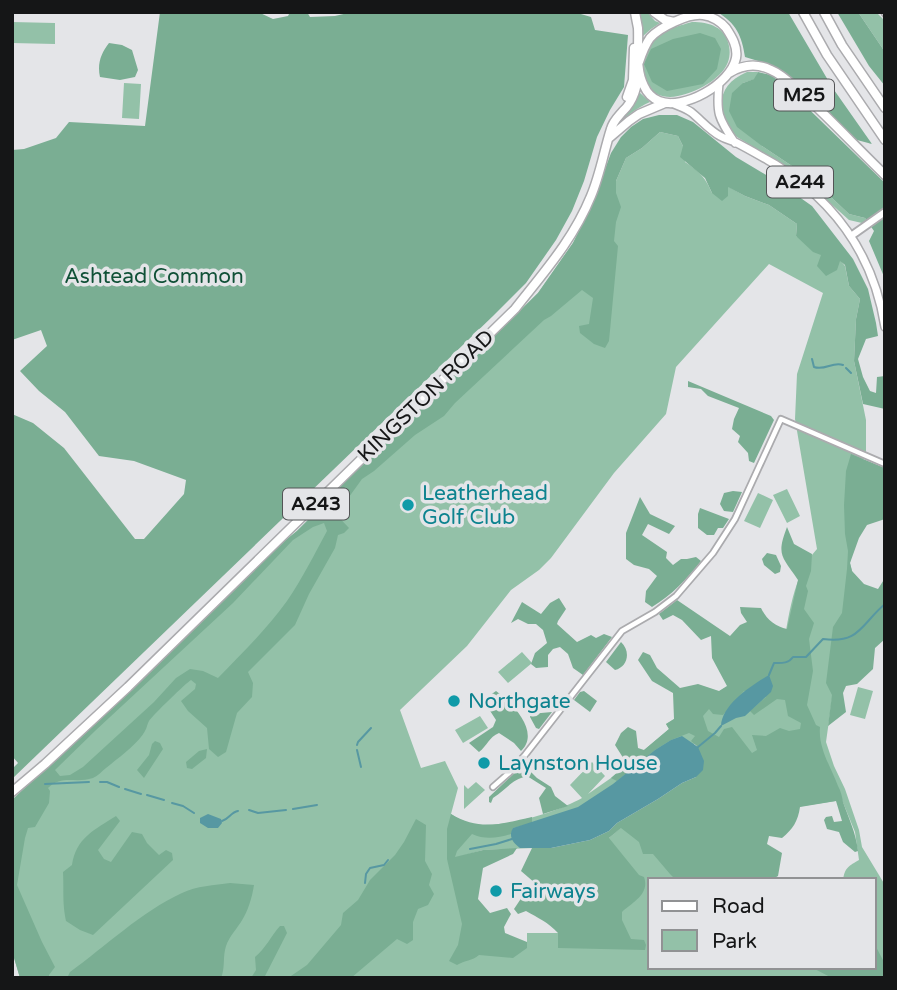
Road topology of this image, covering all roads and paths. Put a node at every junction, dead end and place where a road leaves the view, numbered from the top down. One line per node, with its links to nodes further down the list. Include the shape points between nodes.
1 (654, 12): 6 (highway)
2 (803, 12): 15 (highway, M25)
3 (824, 12): 12 (highway, M25)
4 (695, 14): 6 (highway); 9 (highway, via 722,23 731,36 736,59)
5 (635, 15): 7 (highway); 13 (highway, via 633,80)
6 (674, 22): 7 (highway, via 648,40)
7 (639, 62): 8 (highway)
8 (639, 72): 11 (highway, via 652,97); 13 (highway, KINGSTON ROAD / A243, via 633,96)
9 (729, 73): 10 (highway); 17 (highway, M25, via 750,65 771,69)
10 (719, 83): 11 (highway, via 700,95); 16 (main road, via 719,116)
11 (668, 103): 14 (highway, via 639,114); 16 (main road, A244, via 689,110 722,138)
12 (885, 108)
13 (618, 115): 14 (highway, KINGSTON ROAD / A243)
14 (609, 138): 23 (highway, KINGSTON ROAD / A243, via 590,197 572,231 556,259 515,309 128,687)
15 (885, 140)
16 (735, 142): 19 (main road, A244, via 808,188)
17 (885, 175)
18 (884, 213): 19 (main road)
19 (851, 236): 20 (main road, A244, via 872,278)
20 (885, 327)
21 (885, 464): 22 (street, via 780,419 735,519 713,553 676,596 622,631 525,755)
22 (493, 787)
23 (12, 792)

